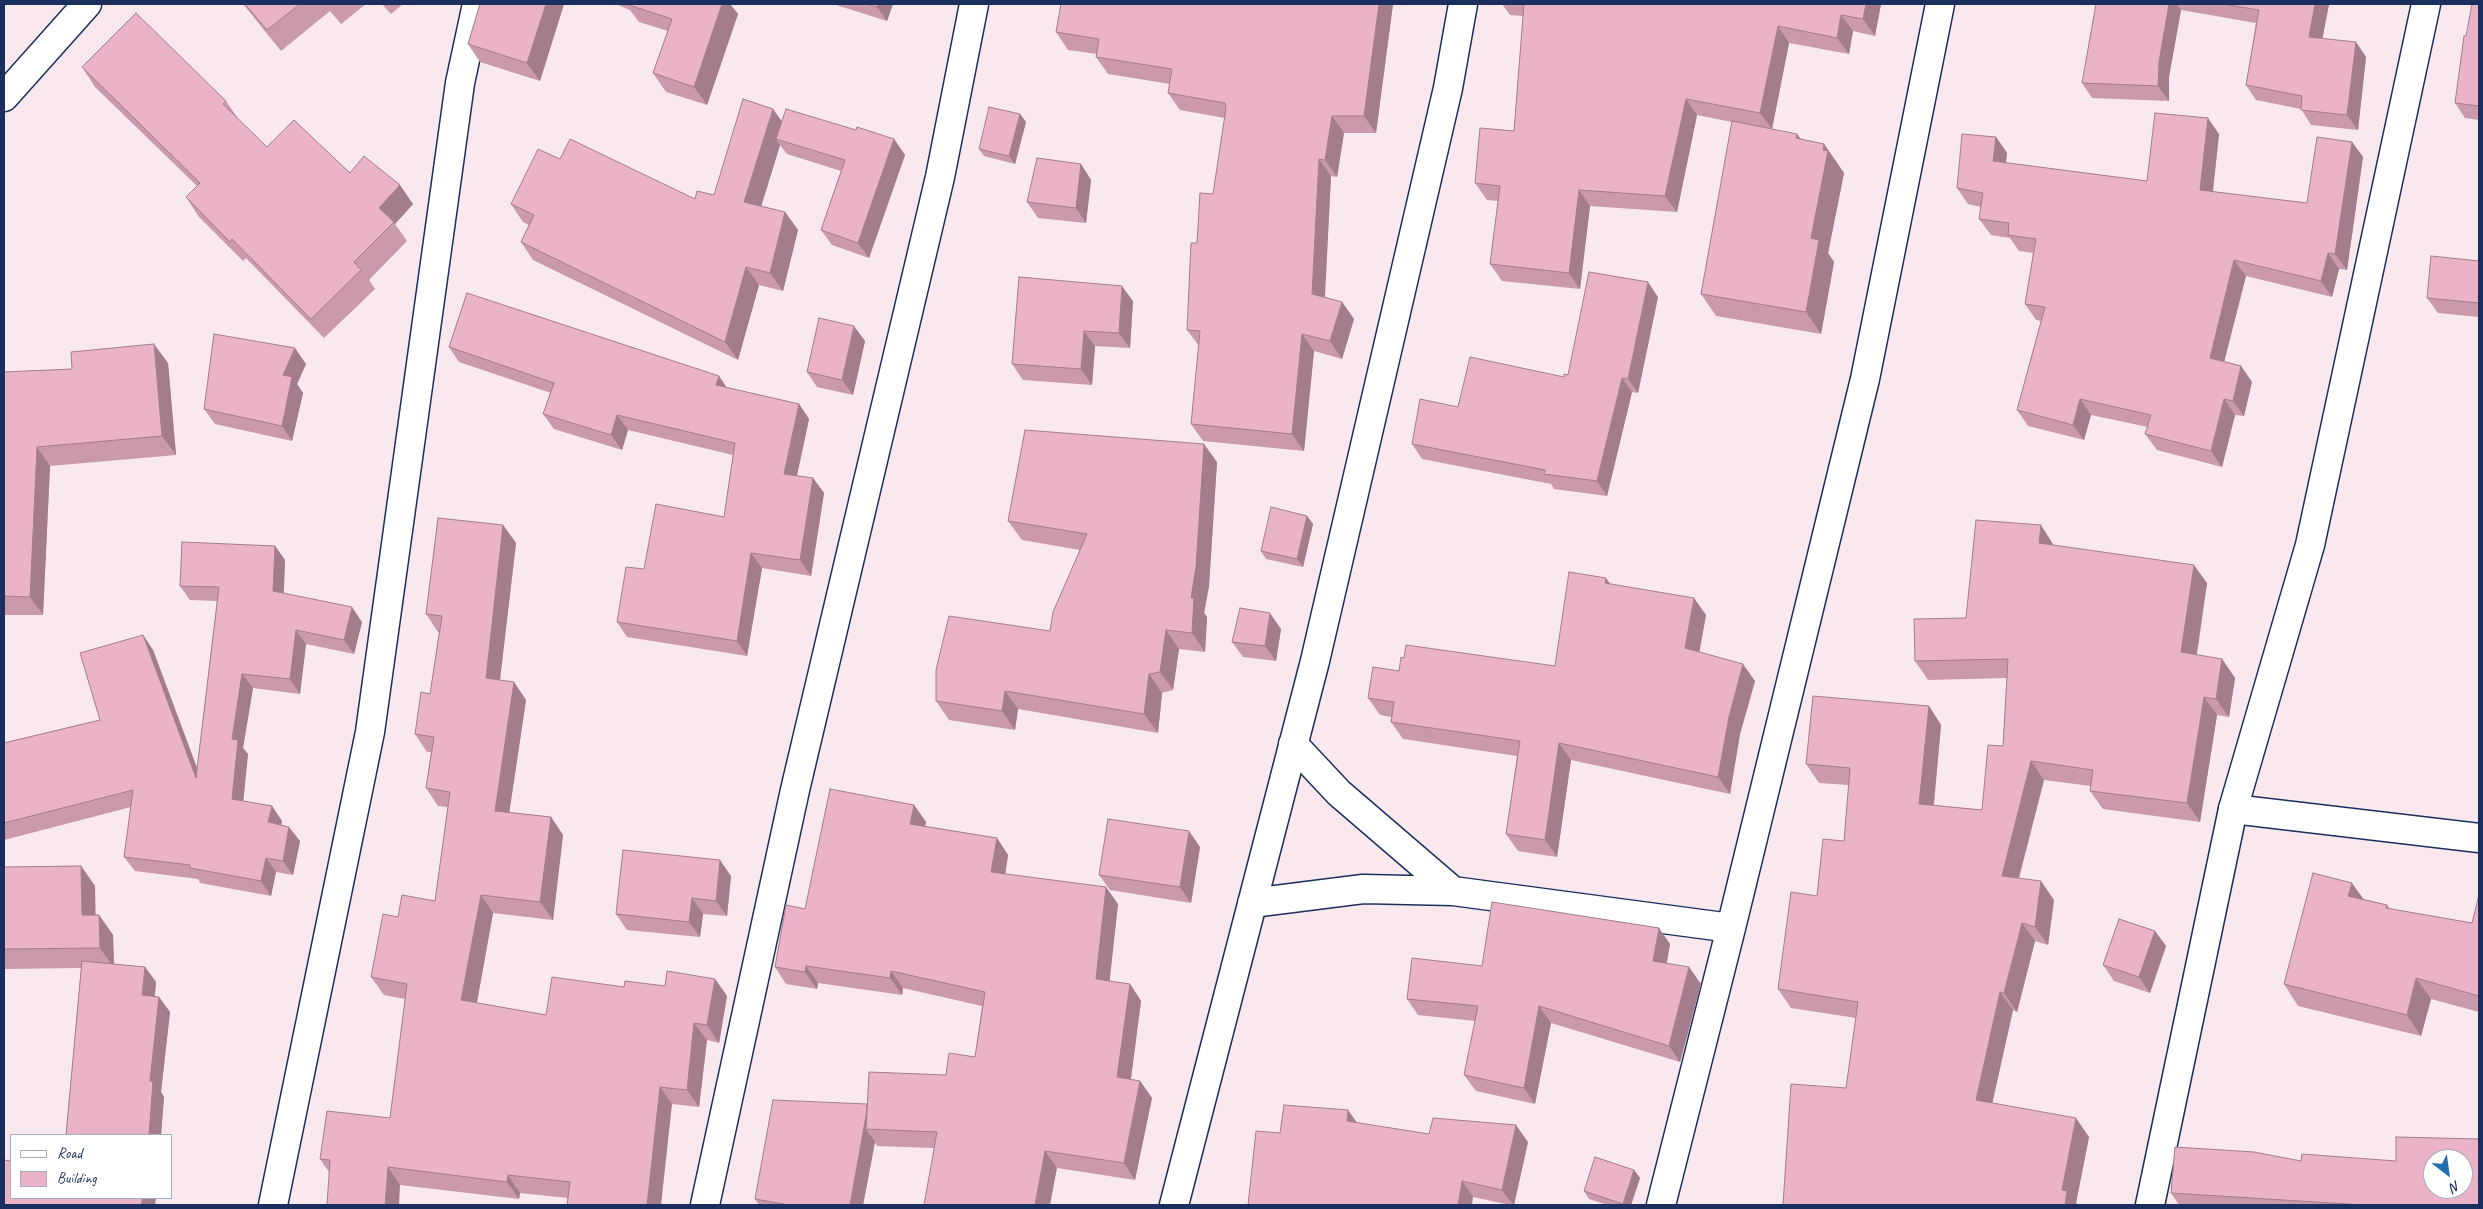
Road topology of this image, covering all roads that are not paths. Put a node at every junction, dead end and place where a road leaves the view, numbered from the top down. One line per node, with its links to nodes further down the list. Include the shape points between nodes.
1 (88, 4): 7 (street)
2 (477, 4): 14 (street, via 460,83 370,732)
3 (974, 4): 15 (street, via 940,177 795,790)
4 (1463, 4): 8 (street, via 1448,88)
5 (1940, 4): 13 (street, via 1865,379)
6 (2426, 4): 9 (street, via 2310,545)
7 (4, 97)
8 (1293, 744): 11 (street, via 1339,793); 12 (street)
9 (2234, 808): 10 (street); 18 (street)
10 (2479, 838)
11 (1453, 891): 12 (street, via 1363,889); 13 (street)
12 (1252, 903): 16 (street)
13 (1732, 928): 17 (street)
14 (273, 1205)
15 (705, 1205)
16 (1174, 1205)
17 (1661, 1205)
18 (2150, 1205)

